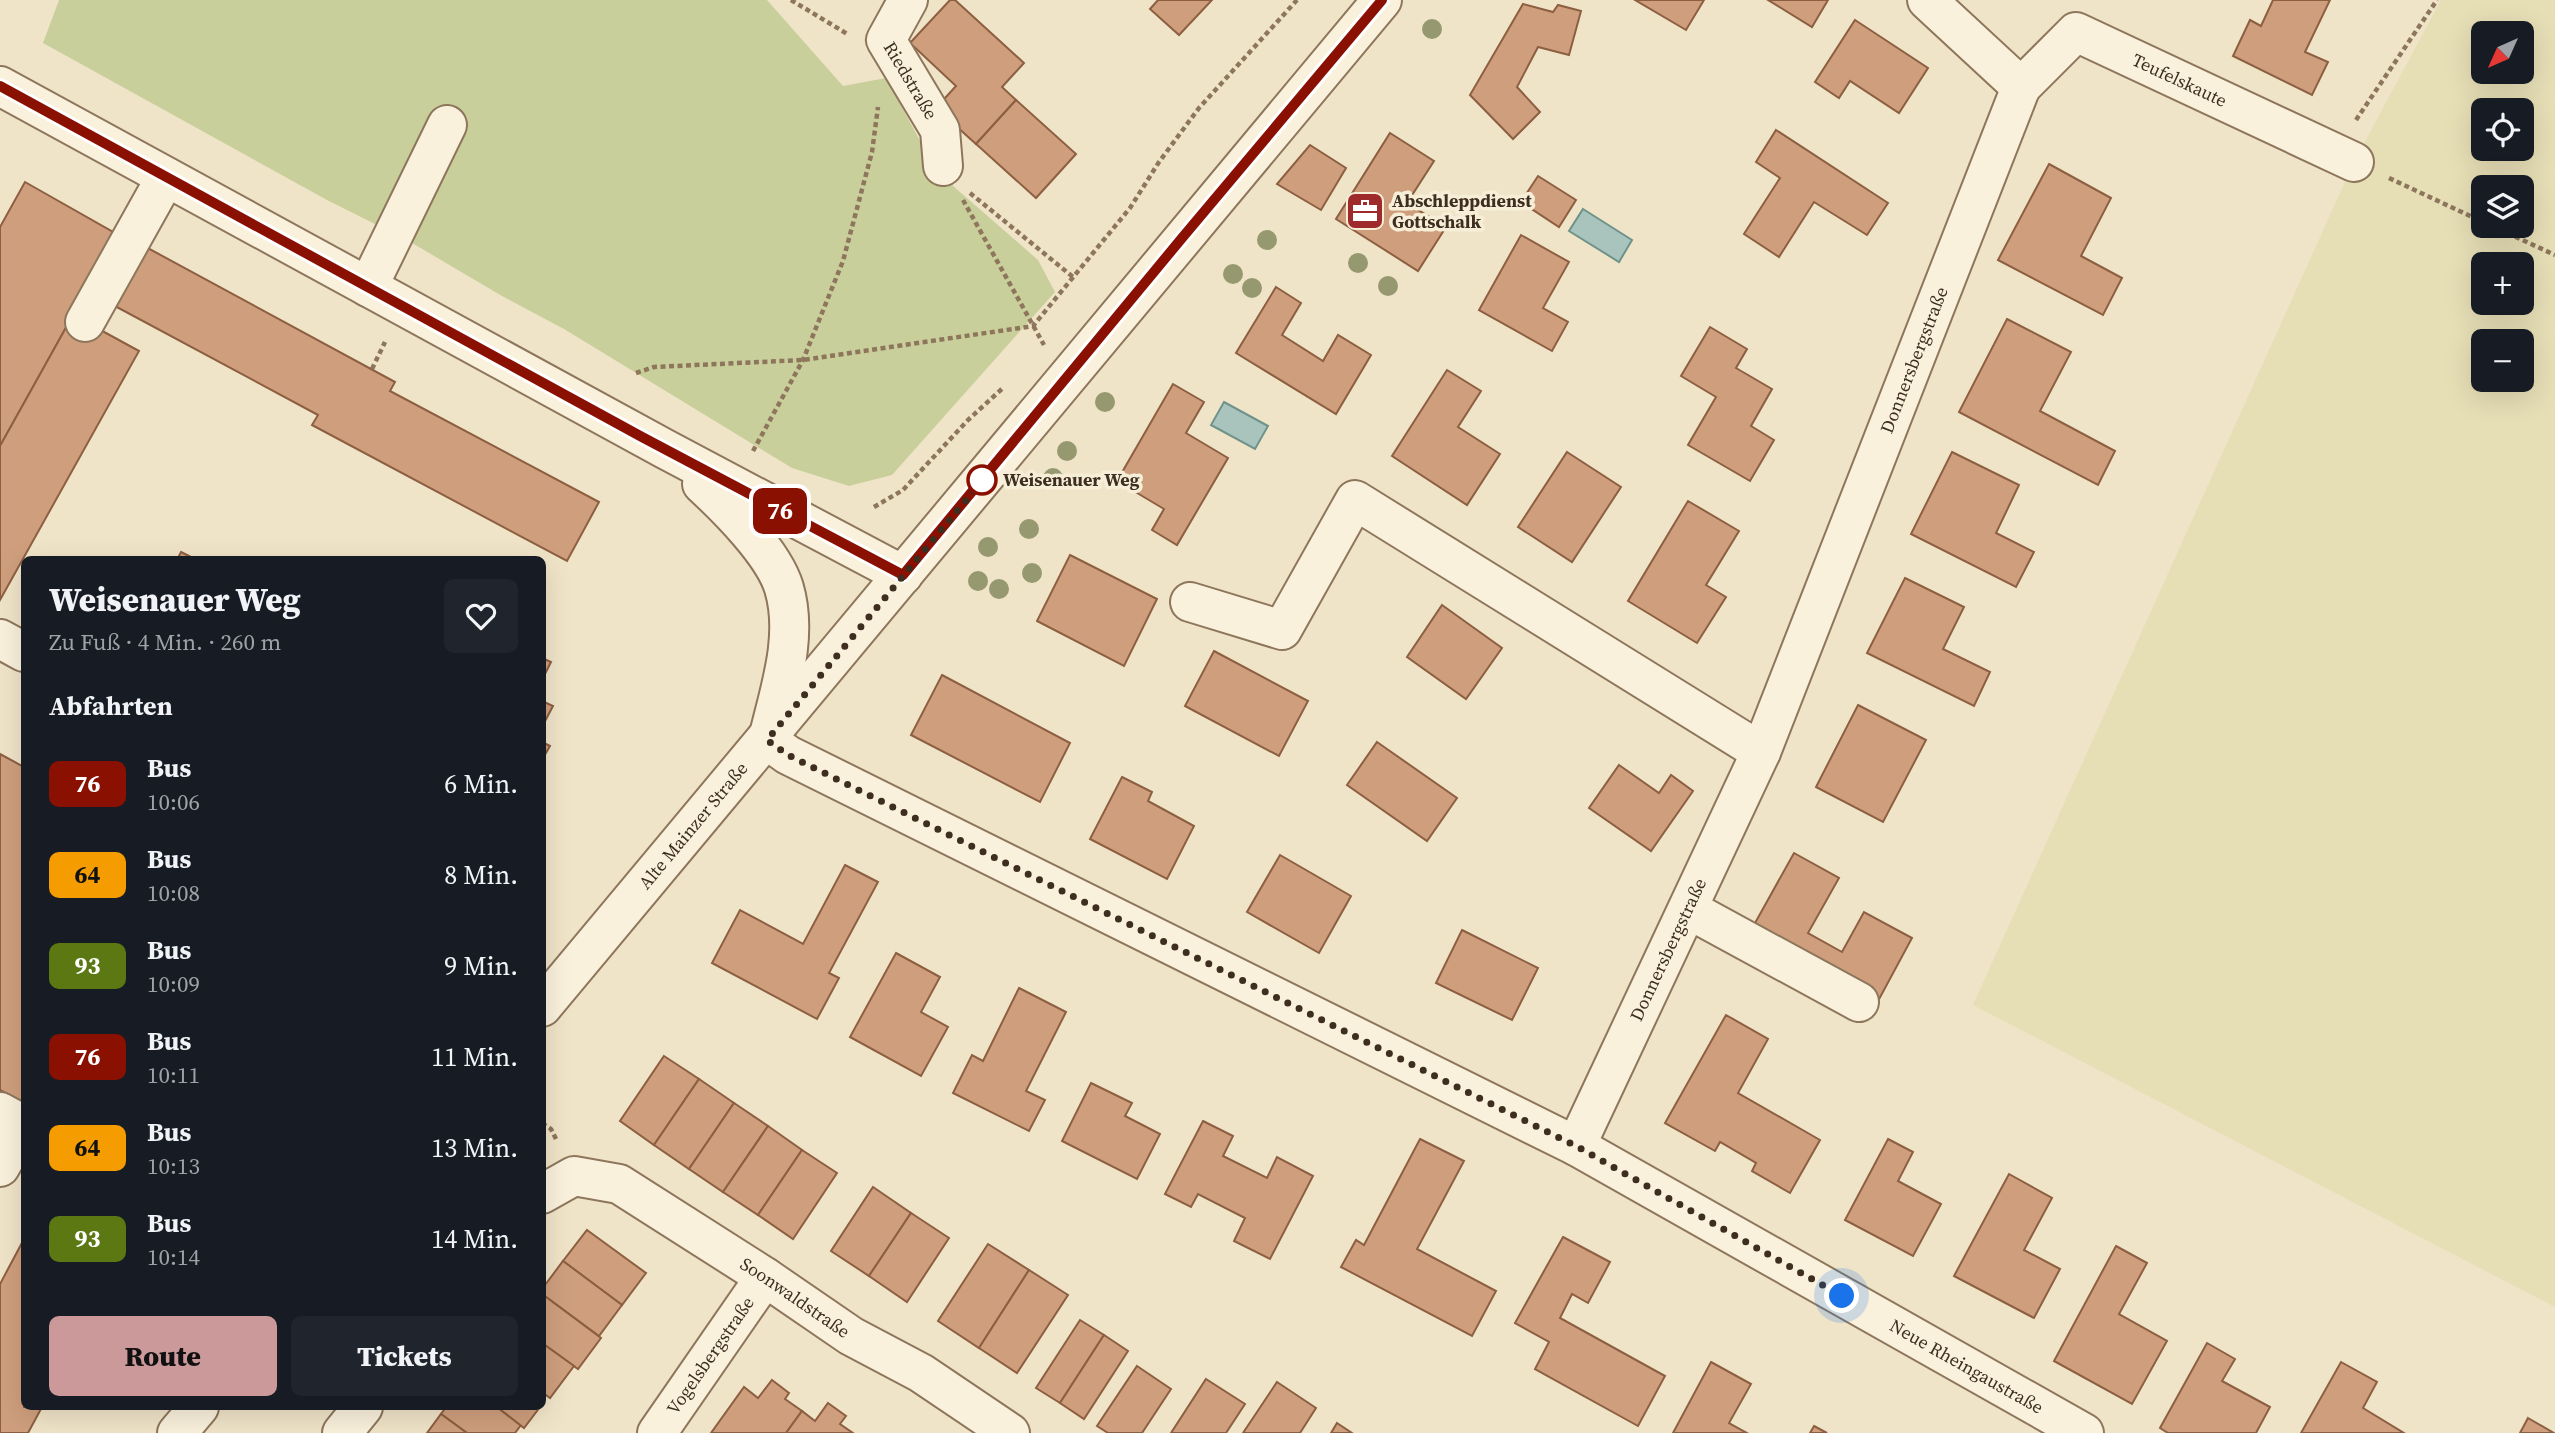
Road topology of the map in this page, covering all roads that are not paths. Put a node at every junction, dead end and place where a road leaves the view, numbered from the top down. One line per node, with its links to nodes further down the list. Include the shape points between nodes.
1 (908, 0): 8 (street, Riedstraße, via 886,40 940,130)
2 (1382, 0): 13 (street, Alte Mainzer Straße)
3 (1927, 0): 5 (street)
4 (0, 86): 9 (street)
5 (2021, 87): 7 (street, Teufelskaute, via 2076,32); 18 (street, Donnersbergstraße)
6 (447, 125): 10 (street)
7 (2344, 157)
8 (946, 170)
9 (166, 177): 10 (street); 11 (street)
10 (368, 287): 12 (street)
11 (85, 322)
12 (665, 449): 13 (street); 17 (street, via 736,515 785,589 788,641)
13 (903, 575): 17 (street, Alte Mainzer Straße)
14 (1190, 602): 18 (street, via 1282,630 1355,500)
15 (0, 639): 16 (street)
16 (21, 650)
17 (767, 740): 20 (street, Alte Mainzer Straße); 25 (street, Neue Rheingaustraße, via 788,755)
18 (1761, 752): 19 (street, Donnersbergstraße)
19 (1688, 909): 21 (street); 25 (street, Donnersbergstraße)
20 (546, 1002)
21 (1859, 1002)
22 (0, 1112): 23 (street)
23 (21, 1123)
24 (21, 1130): 26 (street)
25 (1576, 1146): 35 (street, Neue Rheingaustraße)
26 (0, 1167)
27 (558, 1185): 28 (street, Soonwaldstraße, via 619,1184)
28 (765, 1277): 33 (street, Vogelsbergstraße); 34 (street, Soonwaldstraße, via 850,1336 921,1373)
29 (197, 1410): 31 (street)
30 (361, 1410): 32 (street)
31 (177, 1433)
32 (342, 1433)
33 (657, 1433)
34 (1010, 1433)
35 (2084, 1433)

